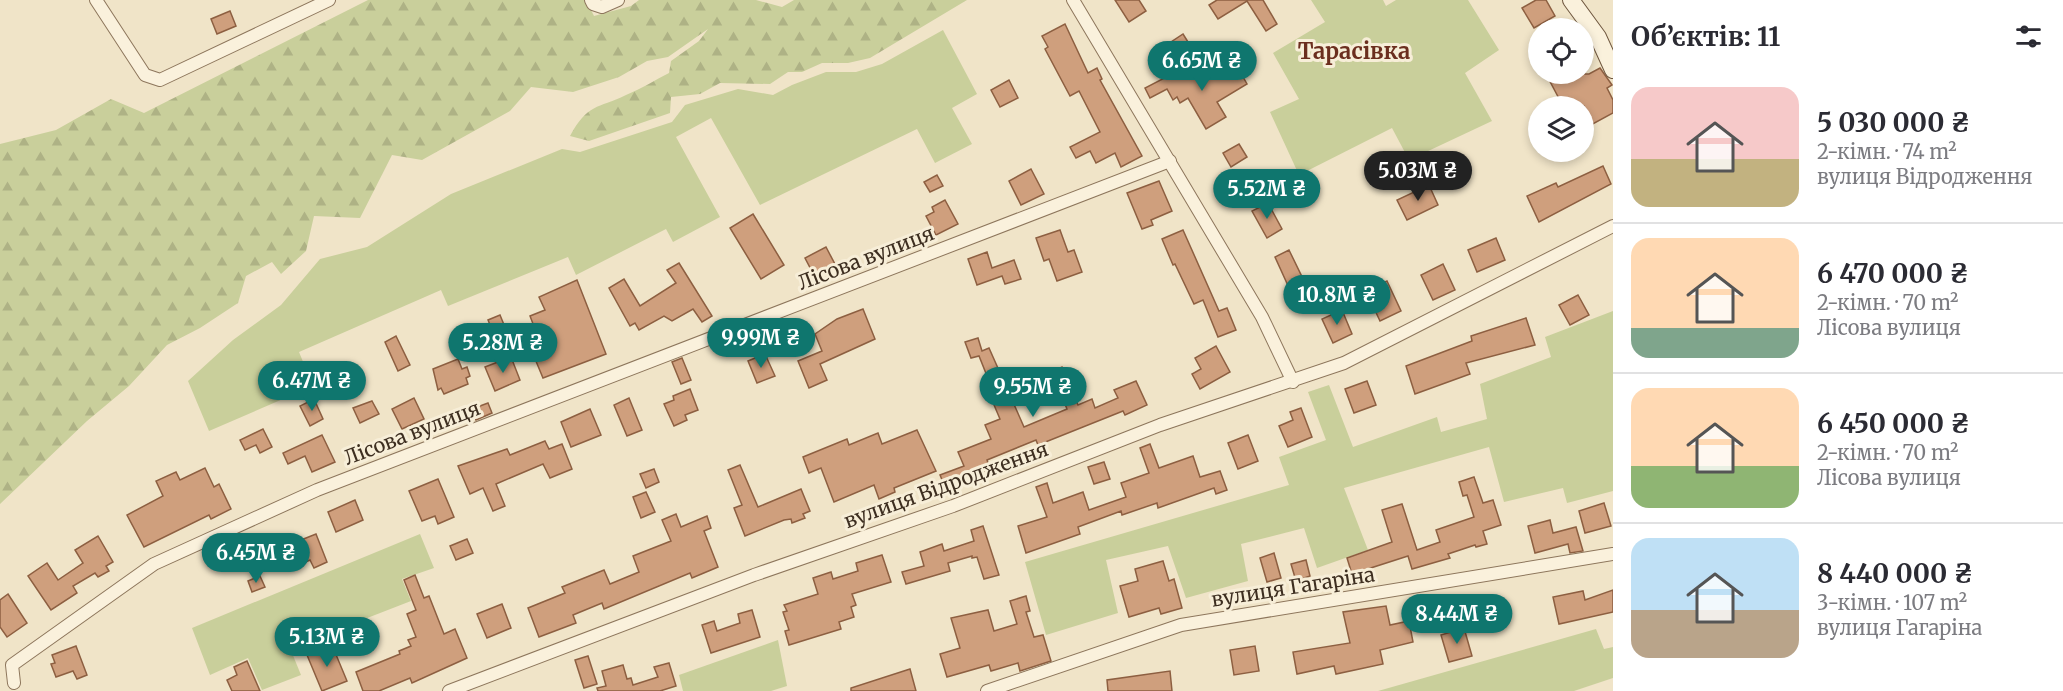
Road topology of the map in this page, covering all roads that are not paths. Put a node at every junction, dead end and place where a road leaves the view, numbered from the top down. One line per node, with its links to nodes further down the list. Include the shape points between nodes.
1 (96, 0): 2 (street, via 145,75 160,80)
2 (329, 0)
3 (591, 0): 4 (street, via 602,7)
4 (618, 0)
5 (1073, 0): 8 (street)
6 (1571, 0): 7 (street, via 1598,37)
7 (1613, 69)
8 (1170, 161): 10 (street, via 1262,317); 12 (street, Лісова вулиця, via 328,486 154,564 12,666)
9 (1613, 226): 10 (street, вулиця Відродження, via 1344,363)
10 (1293, 382): 13 (street, вулиця Відродження, via 1160,425 953,506 754,575)
11 (1613, 554): 14 (street, вулиця Гагаріна, via 1181,625)
12 (14, 683)
13 (448, 691)
14 (987, 691)

